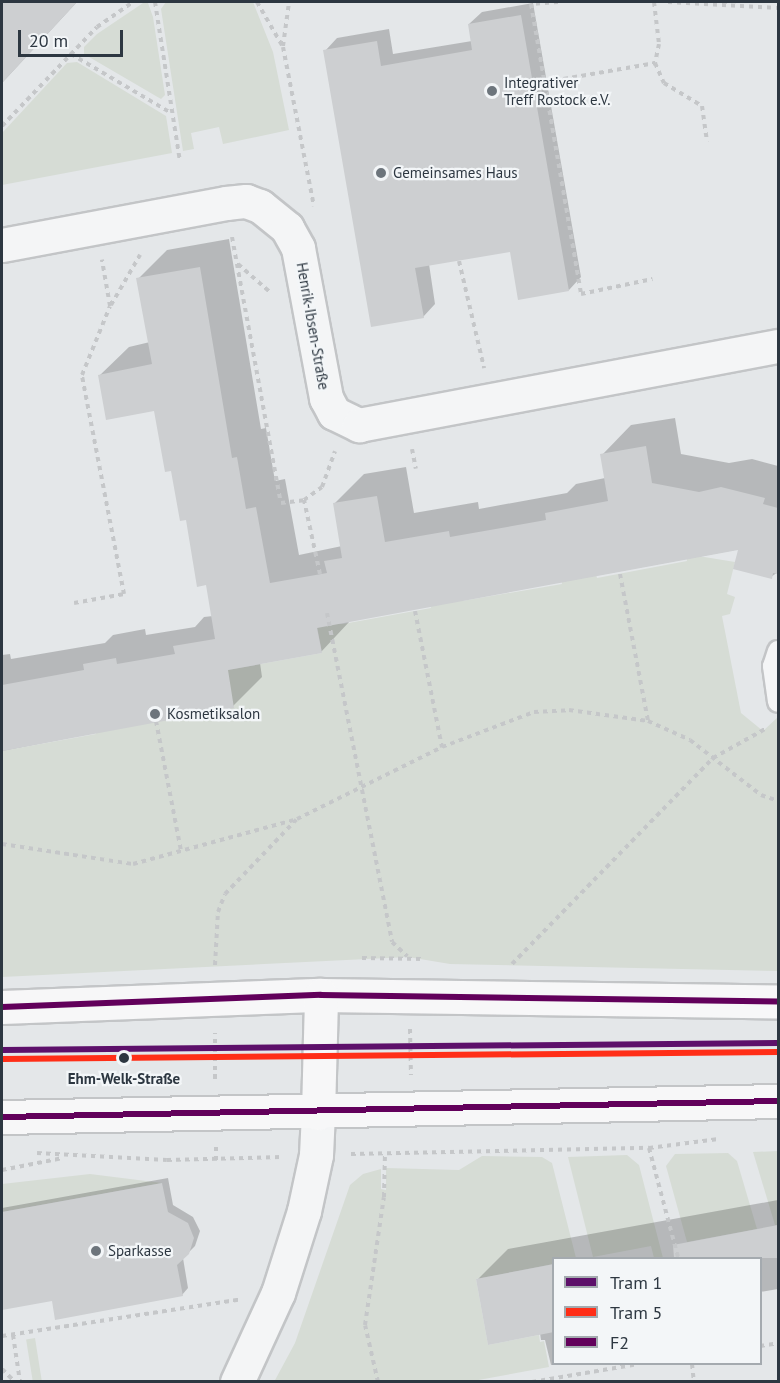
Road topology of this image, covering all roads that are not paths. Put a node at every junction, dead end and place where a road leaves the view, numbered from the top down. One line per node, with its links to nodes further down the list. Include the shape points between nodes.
1 (2, 245): 2 (street, Henrik-Ibsen-Straße, via 226,203 246,201 260,206 287,228 298,248 326,398 334,414 359,425)
2 (778, 346)
3 (778, 651): 4 (lane, via 773,666)
4 (778, 702)
5 (321, 995): 6 (main road); 7 (main road); 9 (main road)
6 (778, 1001)
7 (2, 1007)
8 (778, 1101): 9 (main road)
9 (318, 1113): 10 (main road); 11 (street, via 316,1155 304,1211 278,1293)
10 (2, 1117)
11 (244, 1368)

